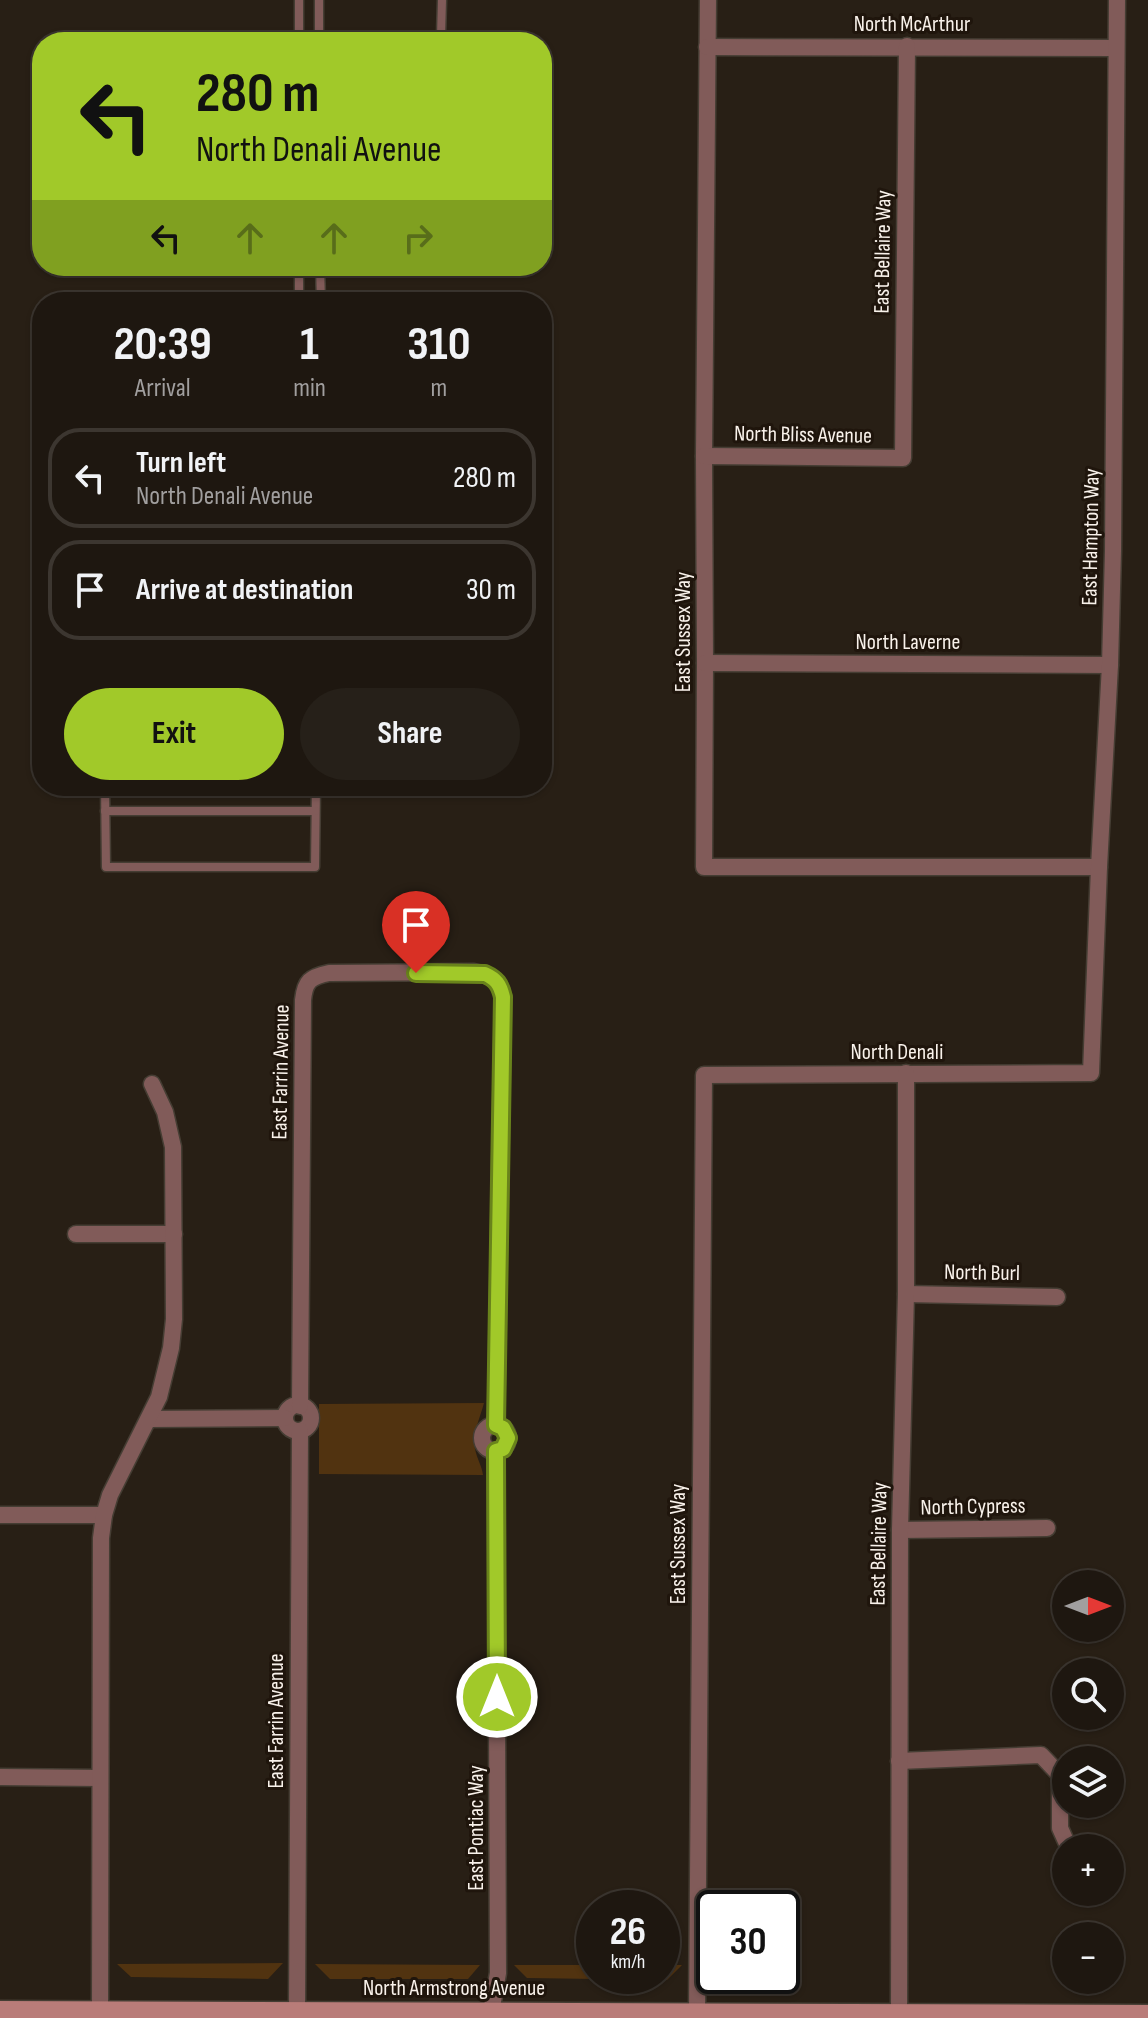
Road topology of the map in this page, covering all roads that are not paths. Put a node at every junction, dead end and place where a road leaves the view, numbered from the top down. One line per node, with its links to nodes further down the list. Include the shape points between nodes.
1 (299, 0): 6 (lane)
2 (319, 0): 7 (lane)
3 (442, 0): 8 (lane)
4 (708, 0): 10 (street, East Sussex Way)
5 (1117, 0): 11 (street, East Hampton Way)
6 (299, 32)
7 (319, 32)
8 (441, 32)
9 (907, 46): 10 (street, North McArthur); 11 (street, North McArthur); 13 (street, East Bellaire Way)
10 (707, 47): 12 (street, East Sussex Way)
11 (1116, 48): 15 (street, East Hampton Way)
12 (704, 456): 13 (street, North Bliss Avenue); 14 (street, East Sussex Way)
13 (903, 458)
14 (705, 663): 15 (street, North Laverne); 20 (street, East Sussex Way, via 704,867)
15 (1110, 665): 20 (street, East Hampton Way)
16 (105, 796): 18 (lane)
17 (316, 796): 19 (lane)
18 (105, 811): 19 (lane); 19 (lane, via 106,867 315,867)
19 (315, 811)
20 (1099, 867): 23 (street, East Hampton Way)
21 (310, 980): 30 (street, East Farrin Avenue, via 303,1000); 48 (street, East Pontiac Way, via 329,973 474,972 494,978 503,997 496,1425 488,1427 483,1438 488,1449 496,1451 498,1973)
22 (906, 1073): 23 (street, North Denali); 24 (street, North Denali); 28 (street, East Bellaire Way)
23 (1091, 1073)
24 (704, 1075): 45 (street, East Sussex Way)
25 (152, 1084): 27 (street, via 173,1147)
26 (76, 1234): 27 (street)
27 (174, 1234): 32 (street, via 171,1348)
28 (906, 1294): 29 (street, North Burl); 37 (street, East Bellaire Way)
29 (1057, 1297)
30 (300, 1406): 31 (street, via 291,1408); 33 (street, via 311,1418)
31 (285, 1418): 32 (street); 33 (street, via 291,1429)
32 (149, 1419): 35 (street, via 119,1472)
33 (300, 1431): 44 (street, East Farrin Avenue)
34 (0, 1515): 35 (street)
35 (104, 1515): 40 (street)
36 (1047, 1528): 37 (street, North Cypress)
37 (900, 1530): 38 (street, East Bellaire Way)
38 (899, 1761): 41 (street, via 1041,1755 1060,1775); 46 (street, East Bellaire Way)
39 (0, 1777): 40 (street)
40 (100, 1778): 43 (street)
41 (1063, 1834)
42 (0, 2011): 43 (street, North Armstrong Avenue)
43 (100, 2011): 44 (street, North Armstrong Avenue)
44 (297, 2011): 48 (street, North Armstrong Avenue)
45 (697, 2014): 46 (street, North Armstrong Avenue); 48 (street, North Armstrong Avenue)
46 (899, 2015): 47 (street, North Armstrong Avenue)
47 (1148, 2015)
48 (492, 2016)

